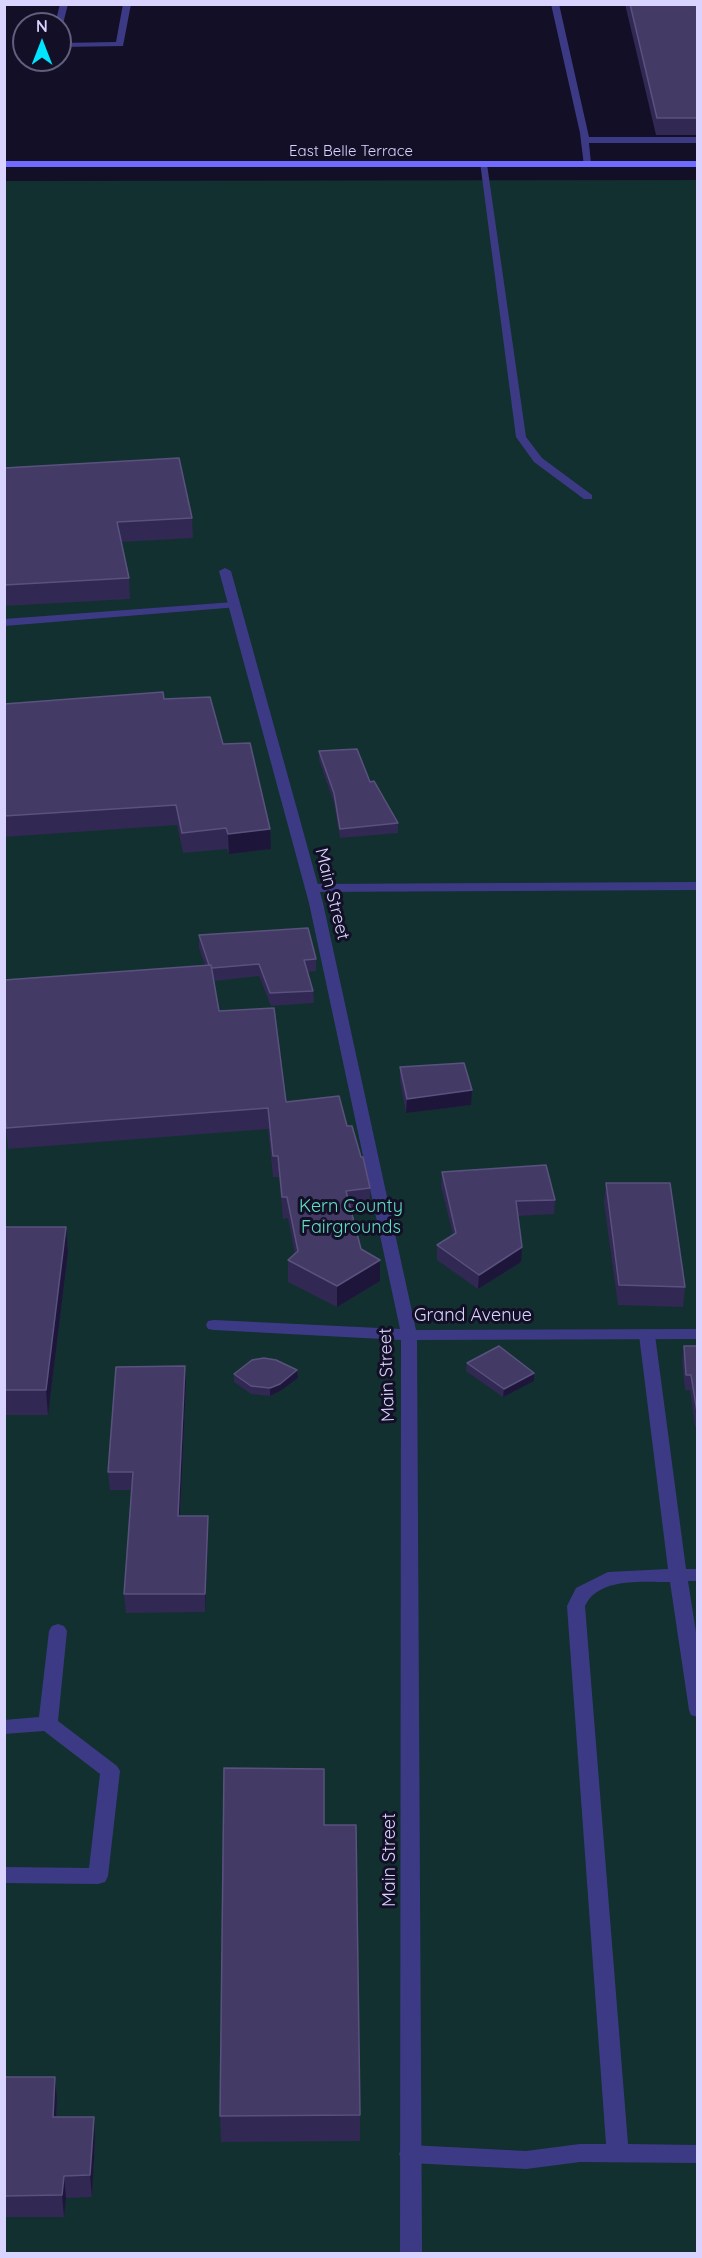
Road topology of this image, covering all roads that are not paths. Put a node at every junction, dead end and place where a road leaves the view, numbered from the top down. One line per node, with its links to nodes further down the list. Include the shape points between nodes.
1 (127, 4): 3 (street, via 120,44)
2 (555, 4): 4 (street)
3 (72, 45)
4 (585, 140): 5 (street); 8 (street)
5 (698, 140)
6 (4, 164): 7 (street, East Belle Terrace)
7 (483, 164): 8 (street, East Belle Terrace); 10 (street, via 521,437 538,460)
8 (587, 164): 9 (street, East Belle Terrace)
9 (698, 164)
10 (588, 497)
11 (225, 571): 12 (street, Main Street)
12 (234, 605): 13 (street); 15 (street, Main Street)
13 (4, 623)
14 (698, 886): 15 (street)
15 (312, 888): 18 (street, Main Street)
16 (214, 1325): 18 (street, Grand Avenue)
17 (698, 1334): 19 (street, Grand Avenue)
18 (409, 1335): 19 (street, Grand Avenue); 27 (street, Main Street)
19 (646, 1335): 20 (street)
20 (678, 1575): 21 (street); 23 (street); 29 (street, via 614,1577 582,1593 576,1606)
21 (698, 1575)
22 (58, 1631): 24 (street)
23 (698, 1710)
24 (48, 1724): 25 (street); 26 (street, via 110,1771 98,1876)
25 (4, 1727)
26 (4, 1875)
27 (411, 2154): 29 (street, via 526,2160 580,2153); 30 (street, Main Street)
28 (698, 2154): 29 (street)
29 (618, 2155)
30 (411, 2253)

